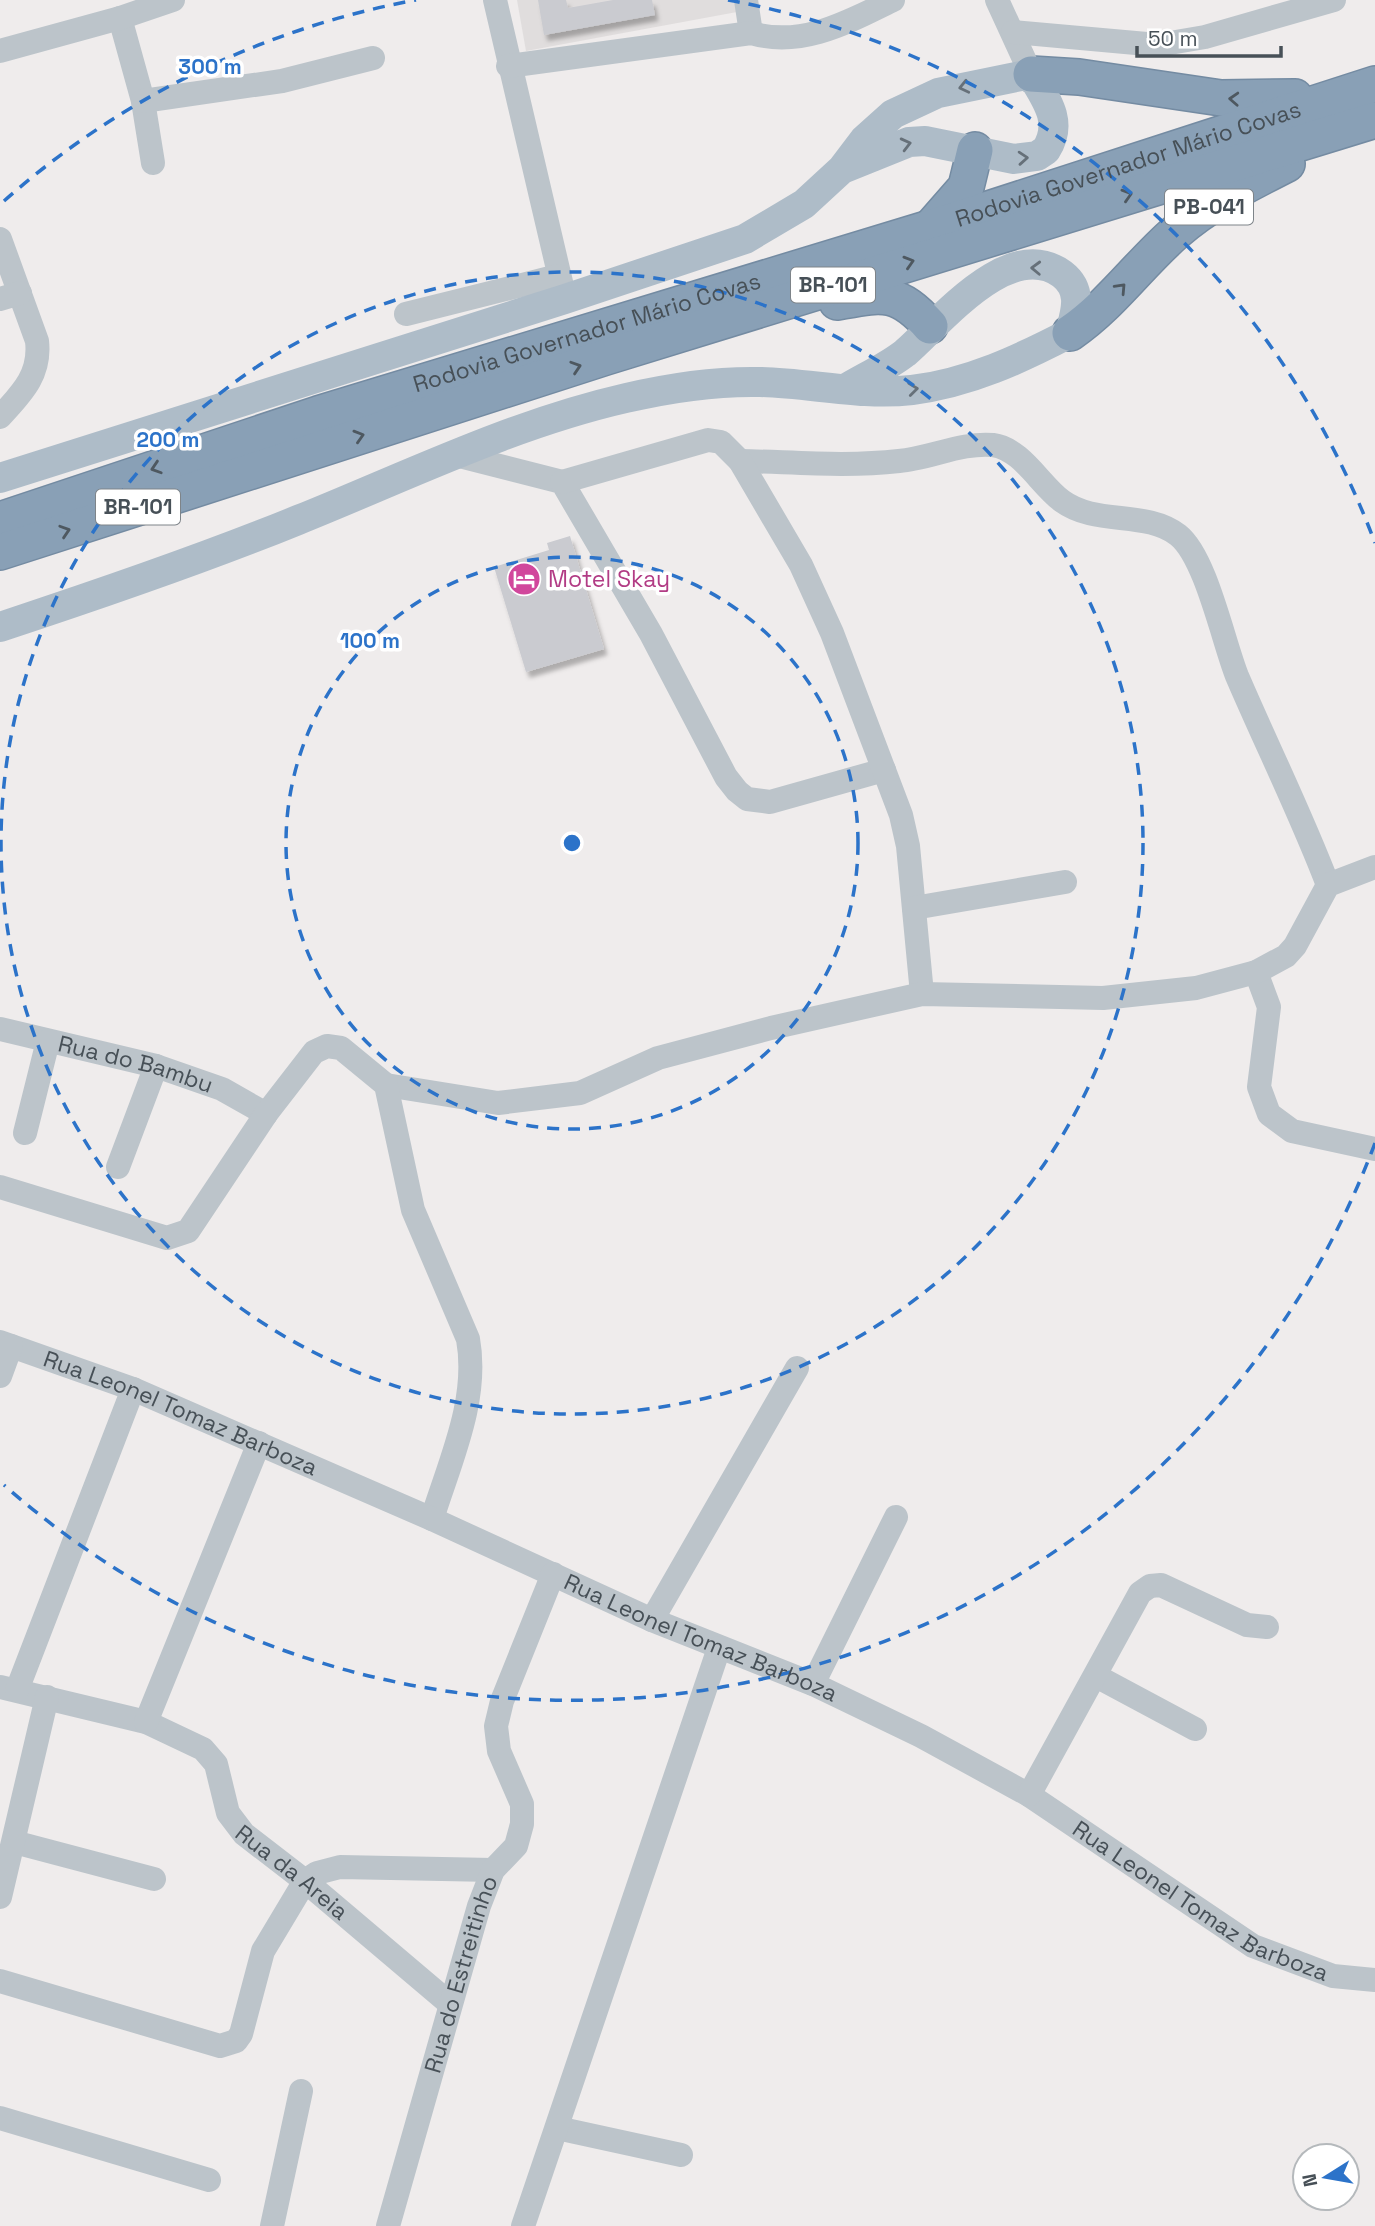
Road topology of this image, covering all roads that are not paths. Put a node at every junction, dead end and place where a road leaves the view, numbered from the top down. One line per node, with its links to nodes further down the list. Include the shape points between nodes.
1 (173, 0): 7 (street)
2 (495, 0): 12 (street)
3 (746, 0): 9 (street)
4 (893, 0): 9 (street, via 843,25 794,38)
5 (997, 0): 8 (street)
6 (1334, 0): 8 (street, via 1205,37 1158,45)
7 (120, 19): 10 (street); 15 (street)
8 (1013, 32): 13 (street)
9 (751, 33): 12 (street)
10 (0, 51)
11 (373, 58): 15 (street, via 282,81)
12 (508, 66): 22 (street)
13 (1031, 74): 14 (highway, one-way to 13, via 1245,99 1079,76); 17 (main road, one-way to 13, via 1025,159 1046,150 1055,130 1054,117); 19 (main road, one-way to 19, via 963,86 915,102 877,127)
14 (1363, 88): 20 (highway, Rodovia Governador Mário Covas / BR-101)
15 (143, 101): 18 (street)
16 (1375, 120): 26 (highway, Rodovia Governador Mário Covas / BR-101, one-way to 16); 27 (highway, PB-041, one-way to 16, via 1108,302 1177,231 1208,208)
17 (975, 150): 19 (main road, one-way to 17, via 909,142 942,142); 20 (highway, via 966,187)
18 (153, 163)
19 (842, 169): 22 (main road, via 804,204 745,239)
20 (930, 228): 34 (highway, Rodovia Governador Mário Covas / BR-101, one-way to 34, via 318,414)
21 (0, 239): 23 (street)
22 (561, 287): 24 (street); 32 (main road)
23 (10, 296): 29 (street, via 39,357 26,388)
24 (406, 314)
25 (930, 326): 26 (highway, via 904,301 878,295); 27 (main road, one-way to 25, via 1077,295 1064,275 1041,266 991,277); 28 (main road, via 904,354)
26 (692, 330): 35 (highway, Rodovia Governador Mário Covas / BR-101, one-way to 26)
27 (1070, 333): 28 (main road, PB-041, one-way to 27, via 912,390 951,382 1021,359)
28 (845, 389): 30 (main road, PB-041, via 761,382 681,387 568,415)
29 (0, 417)
30 (456, 455): 33 (street); 36 (main road, PB-041, via 187,563)
31 (740, 461): 33 (street, via 721,442 708,440); 37 (street, via 816,596); 40 (street, via 889,462 991,445 1012,453 1077,510 1152,525 1178,536 1204,580 1236,672 1301,812)
32 (0, 478)
33 (562, 482): 37 (street, via 737,791 747,799 770,802)
34 (0, 520)
35 (0, 552)
36 (0, 627)
37 (884, 770): 41 (street, via 908,846)
38 (1375, 867): 40 (street)
39 (1065, 882): 41 (street)
40 (1328, 885): 42 (street, via 1296,946)
41 (914, 908): 43 (street)
42 (1256, 972): 43 (street, via 1196,988 1103,998); 50 (street, via 1269,1007 1259,1087 1269,1114 1292,1131)
43 (922, 994): 47 (street, via 771,1027 658,1058 580,1093 498,1103)
44 (0, 1029): 45 (street, Rua do Bambu)
45 (48, 1041): 46 (street, Rua do Bambu); 49 (street)
46 (156, 1066): 48 (street, Rua do Bambu, via 222,1089); 51 (street)
47 (386, 1085): 48 (street, via 341,1048 327,1046 314,1052); 59 (street, via 413,1210 462,1319 472,1361 468,1403)
48 (266, 1114): 52 (street, via 188,1230 174,1237)
49 (25, 1133)
50 (1375, 1149)
51 (118, 1167)
52 (0, 1186)
53 (5, 1344): 55 (street); 56 (street, Rua Leonel Tomaz Barboza)
54 (797, 1368): 61 (street)
55 (0, 1376)
56 (133, 1389): 57 (street, Rua Leonel Tomaz Barboza); 66 (street)
57 (259, 1443): 59 (street, Rua Leonel Tomaz Barboza); 68 (street)
58 (896, 1517): 65 (street)
59 (432, 1519): 60 (street, Rua Leonel Tomaz Barboza)
60 (553, 1574): 61 (street, Rua Leonel Tomaz Barboza); 72 (street, Rua do Estreitinho, via 495,1726 499,1751 523,1814 516,1846)
61 (652, 1620): 63 (street, Rua Leonel Tomaz Barboza)
62 (1267, 1627): 64 (street, via 1247,1625 1161,1585 1150,1586 1140,1593)
63 (719, 1648): 65 (street, Rua Leonel Tomaz Barboza); 81 (street)
64 (1096, 1676): 69 (street); 70 (street)
65 (813, 1684): 70 (street, Rua Leonel Tomaz Barboza, via 921,1735)
66 (8, 1688): 67 (street, Rua da Areia)
67 (47, 1697): 68 (street, Rua da Areia); 71 (street)
68 (146, 1722): 74 (street, Rua da Areia, via 210,1755 235,1825)
69 (1195, 1729)
70 (1029, 1795): 76 (street, Rua Leonel Tomaz Barboza, via 1253,1946 1334,1976)
71 (14, 1842): 73 (street); 75 (street)
72 (493, 1870): 74 (street, via 340,1867); 78 (street, Rua do Estreitinho)
73 (154, 1879)
74 (305, 1881): 77 (street, via 263,1951 242,2034 228,2044 220,2046); 78 (street, Rua da Areia)
75 (0, 1897)
76 (1375, 1980)
77 (0, 1982)
78 (449, 2003): 85 (street, Rua do Estreitinho)
79 (301, 2091): 84 (street)
80 (0, 2118): 83 (street)
81 (557, 2128): 82 (street); 86 (street)
82 (681, 2155)
83 (209, 2180)
84 (272, 2226)
85 (388, 2226)
86 (523, 2226)

